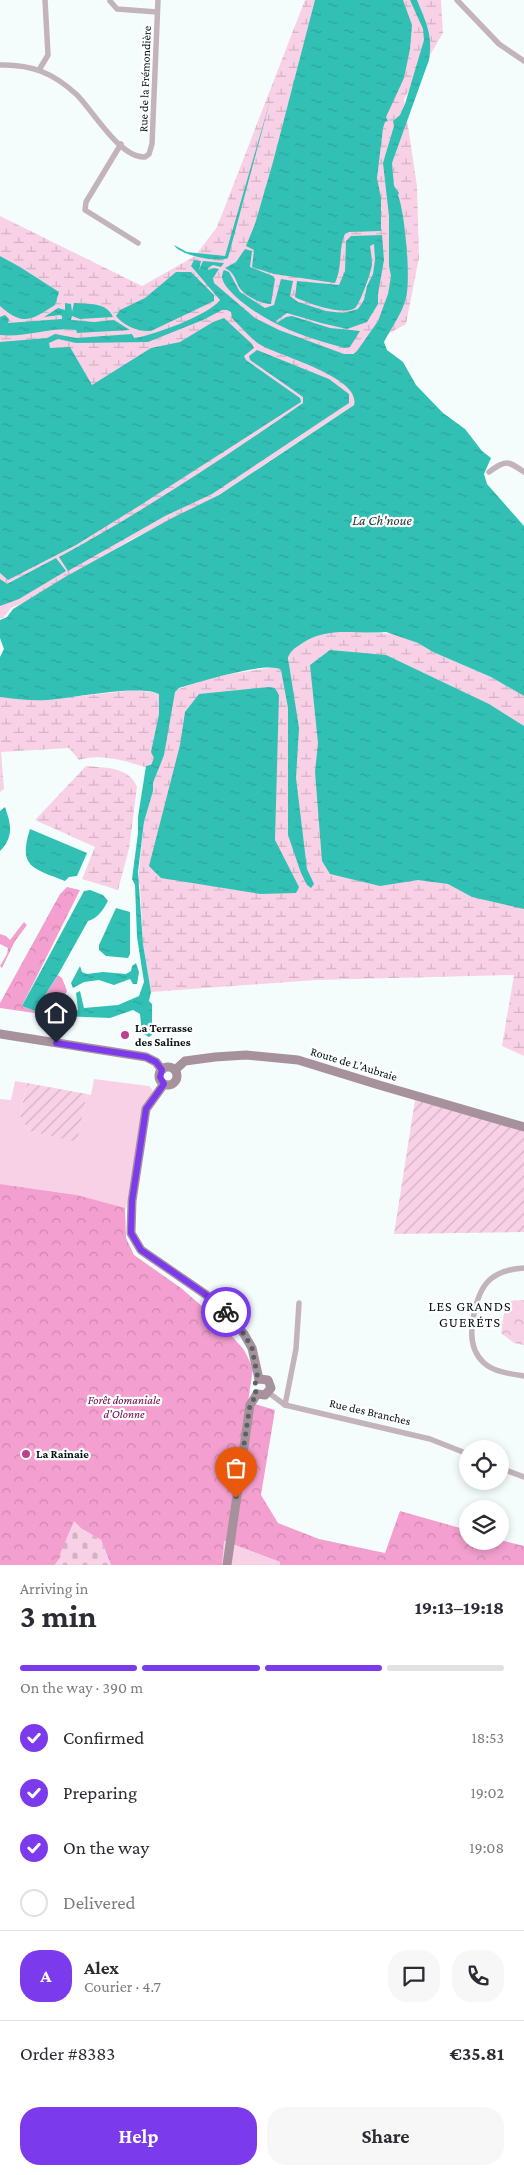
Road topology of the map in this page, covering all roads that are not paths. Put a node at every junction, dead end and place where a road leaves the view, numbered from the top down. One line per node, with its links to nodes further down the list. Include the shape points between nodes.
1 (45, 0): 8 (street, via 48,55)
2 (158, 0): 5 (street, Rue de la Frémondière)
3 (457, 0): 6 (street, via 498,44)
4 (110, 1): 5 (street, via 117,8)
5 (157, 12): 9 (street, Rue de la Frémondière, via 151,149 145,157 140,157)
6 (524, 61)
7 (0, 65): 8 (street, Rue de la Frémondière, via 22,65)
8 (40, 70): 9 (street, Rue de la Frémondière, via 78,96 96,121)
9 (121, 144): 10 (street, via 85,207 88,213)
10 (138, 243)
11 (488, 472): 12 (street, via 503,462 510,462)
12 (524, 472)
13 (0, 1034): 14 (street, via 146,1057)
14 (162, 1070): 15 (street, via 169,1067); 16 (street, via 160,1077)
15 (175, 1070): 16 (street, via 176,1080 172,1084); 17 (street, Route de L'Aubraie, via 184,1061 215,1057 246,1055 298,1060)
16 (164, 1084): 21 (street, via 146,1109 132,1201 131,1233 141,1250 226,1312 252,1348)
17 (524, 1127)
18 (524, 1268): 20 (street, via 504,1271 484,1285 476,1302 470,1337 478,1357 486,1364 498,1371)
19 (299, 1303): 24 (street, via 296,1349)
20 (524, 1376)
21 (258, 1379): 22 (street, via 268,1380); 23 (street, via 254,1389)
22 (269, 1393): 23 (street); 24 (street, Rue des Branches)
23 (257, 1394): 28 (street, via 250,1405)
24 (285, 1405): 25 (street, Rue des Branches, via 430,1438)
25 (459, 1450)
26 (509, 1471): 27 (street)
27 (524, 1476)
28 (227, 1565)

